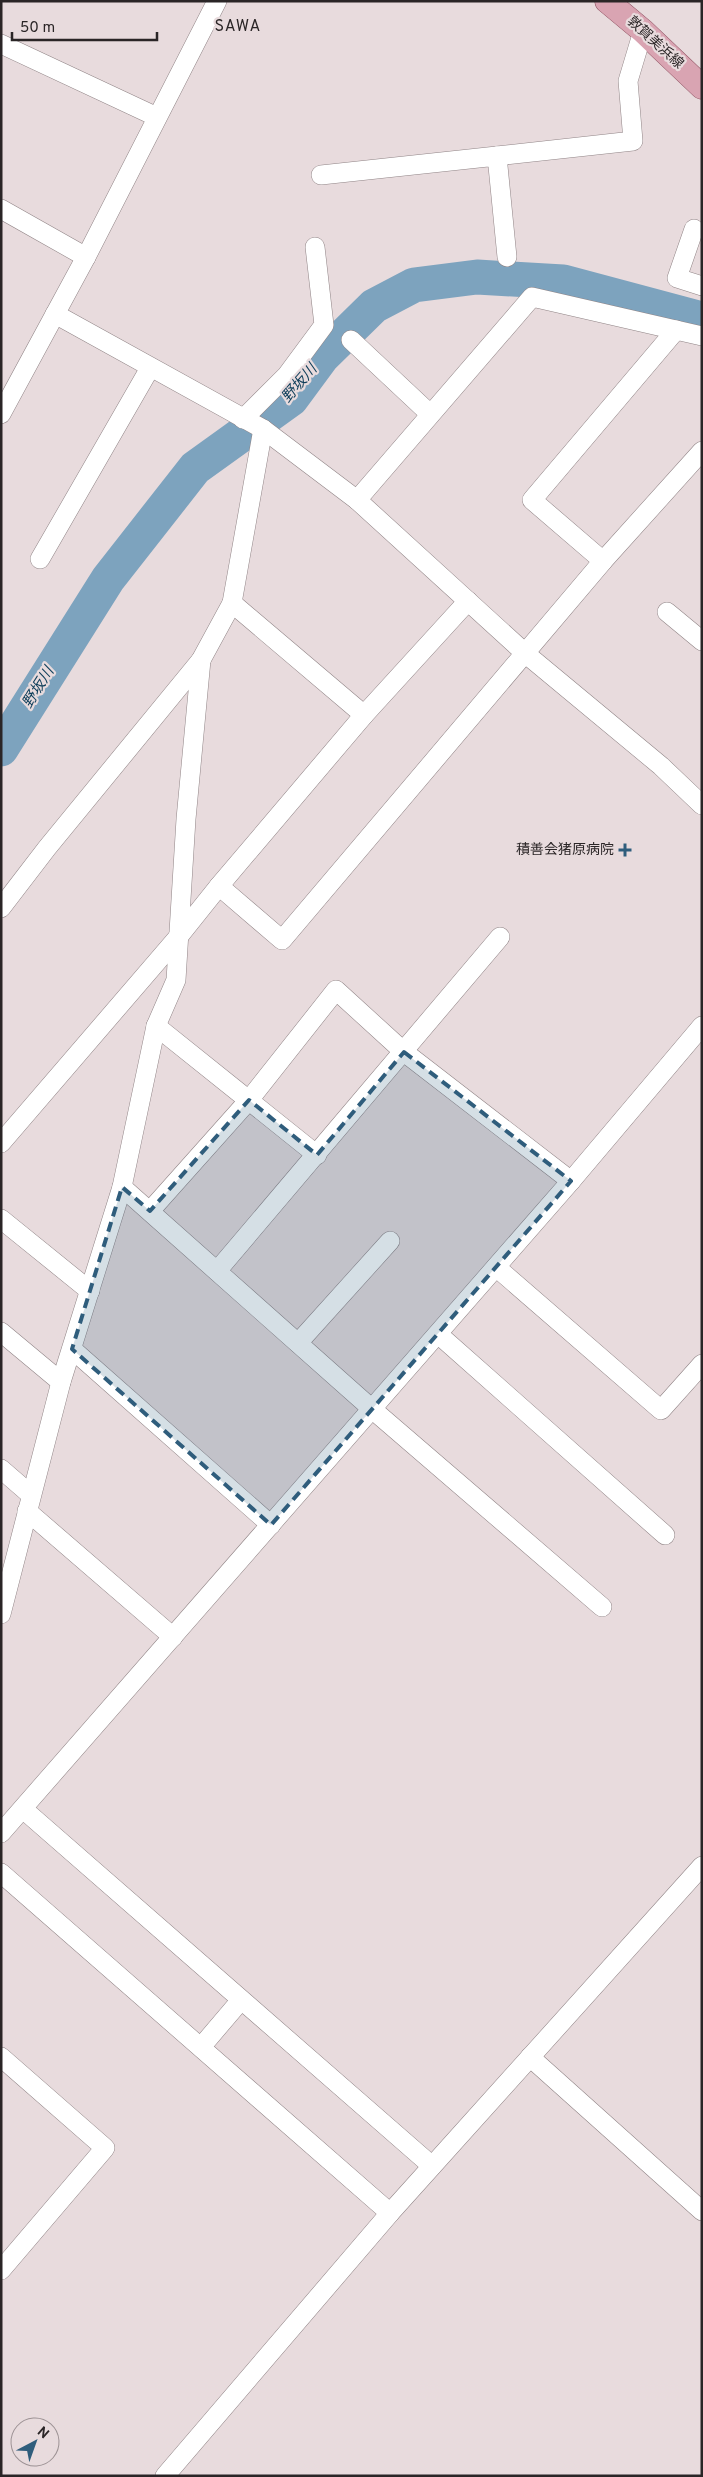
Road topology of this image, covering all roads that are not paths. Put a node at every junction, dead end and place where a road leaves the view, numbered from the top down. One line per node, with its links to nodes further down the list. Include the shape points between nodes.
1 (217, 1): 6 (street)
2 (607, 1): 3 (main road, 敦賀美浜線)
3 (643, 31): 5 (main road, 敦賀美浜線); 7 (street, via 628,81 633,141)
4 (1, 44): 6 (street)
5 (702, 87)
6 (157, 116): 13 (street)
7 (497, 156): 8 (street); 12 (street)
8 (320, 175)
9 (1, 209): 13 (street)
10 (694, 229): 14 (street, via 677,278)
11 (315, 247): 22 (street, via 324,325 287,375)
12 (507, 257)
13 (86, 258): 15 (street)
14 (702, 286)
15 (54, 314): 19 (street); 20 (street)
16 (676, 330): 17 (street); 21 (street, via 532,297); 27 (street, via 532,500)
17 (702, 336)
18 (350, 340): 21 (street)
19 (150, 368): 22 (street); 26 (street)
20 (1, 414)
21 (430, 414): 25 (street)
22 (243, 419): 23 (street)
23 (263, 429): 25 (street); 29 (street)
24 (699, 459): 27 (street)
25 (357, 500): 28 (street)
26 (40, 559)
27 (603, 561): 32 (street)
28 (468, 601): 32 (street); 34 (street)
29 (232, 603): 33 (street); 34 (street)
30 (667, 612): 31 (street)
31 (702, 640)
32 (526, 654): 35 (street, via 653,759); 36 (street, via 282,940)
33 (200, 660): 37 (street); 38 (street)
34 (364, 715): 36 (street)
35 (702, 805)
36 (219, 886): 38 (street)
37 (1, 908)
38 (180, 936): 40 (street, via 176,980); 44 (street)
39 (500, 937): 42 (street)
40 (156, 1026): 43 (street); 47 (street)
41 (702, 1026): 46 (street)
42 (404, 1052): 43 (street, via 336,990); 45 (street); 46 (street)
43 (249, 1100): 45 (street); 48 (street)
44 (1, 1143)
45 (317, 1155): 52 (street)
46 (571, 1181): 51 (street)
47 (122, 1187): 48 (street); 53 (street)
48 (150, 1211): 52 (street)
49 (1, 1219): 53 (street)
50 (390, 1241): 56 (street)
51 (496, 1266): 55 (street); 58 (street, via 661,1410)
52 (217, 1271): 56 (street)
53 (90, 1291): 57 (street)
54 (1, 1332): 59 (street)
55 (438, 1334): 60 (street); 64 (street)
56 (298, 1343): 60 (street)
57 (72, 1348): 59 (street); 63 (street)
58 (702, 1364)
59 (62, 1382): 62 (street)
60 (372, 1409): 63 (street); 66 (street)
61 (1, 1469): 62 (street)
62 (29, 1503): 65 (street); 67 (street)
63 (271, 1524): 67 (street)
64 (665, 1535)
65 (2, 1604)
66 (602, 1607)
67 (173, 1637): 68 (street)
68 (22, 1809): 69 (street); 72 (street)
69 (1, 1833)
70 (702, 1866): 74 (street)
71 (1, 1872): 73 (street)
72 (241, 2000): 73 (street); 76 (street)
73 (201, 2048): 78 (street)
74 (530, 2057): 76 (street); 77 (street)
75 (1, 2058): 79 (street, via 105,2148)
76 (432, 2166): 78 (street)
77 (702, 2211)
78 (390, 2213): 80 (street)
79 (1, 2270)
80 (164, 2476)

